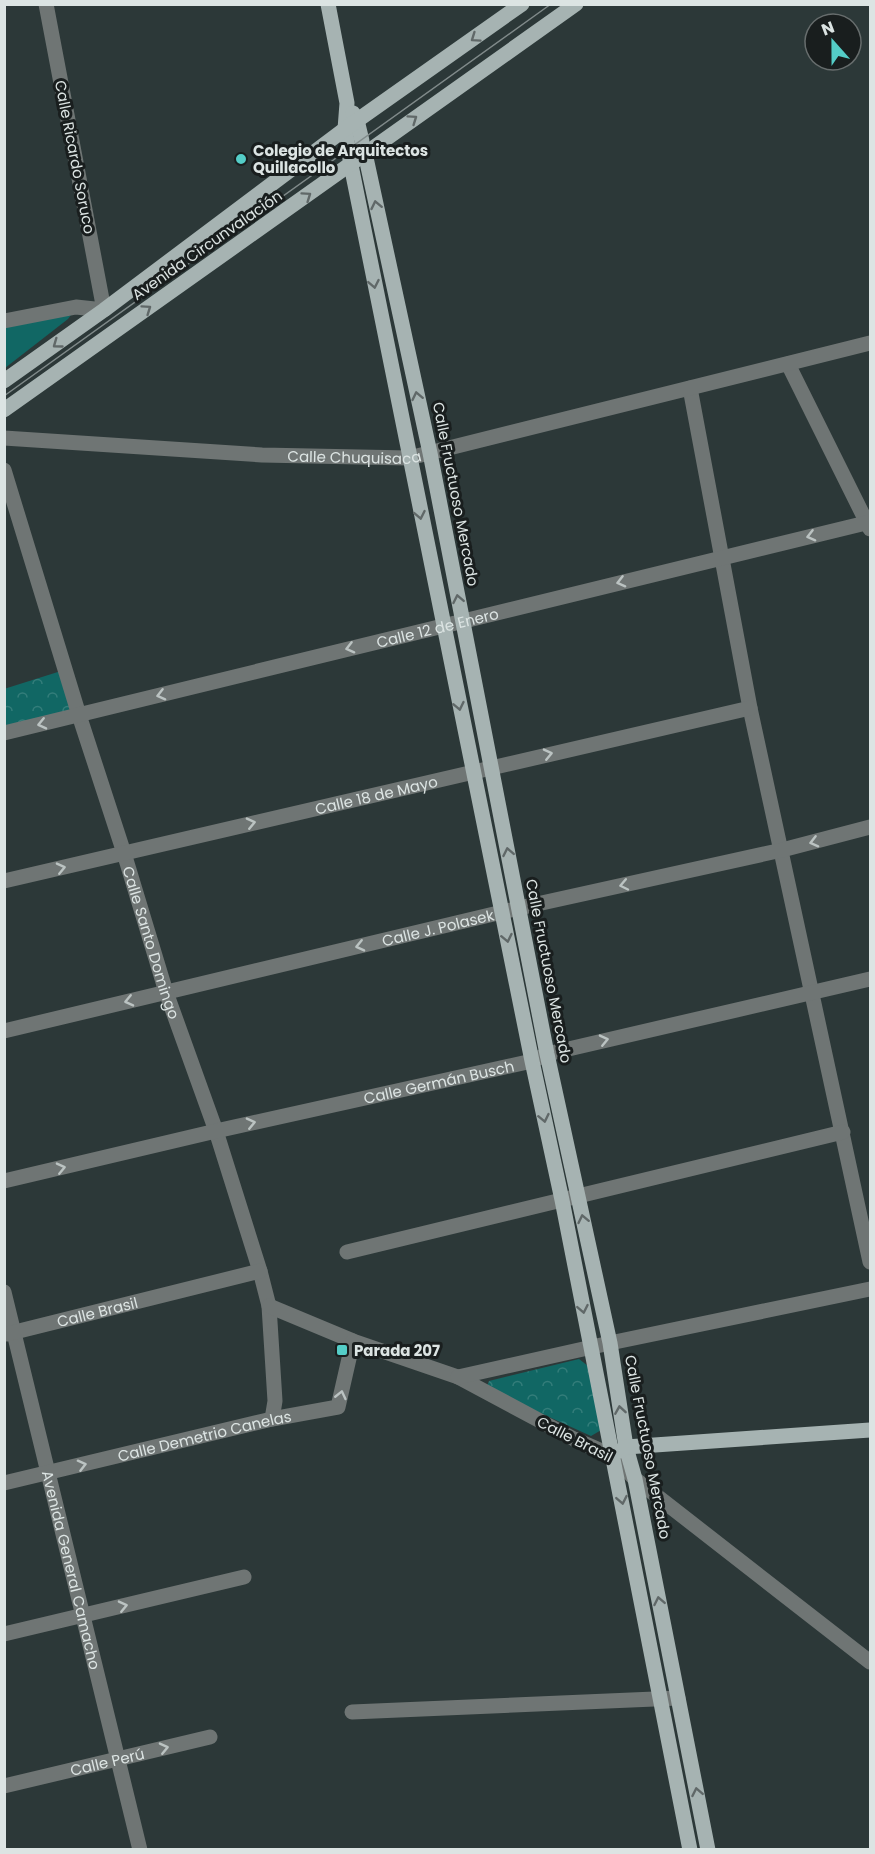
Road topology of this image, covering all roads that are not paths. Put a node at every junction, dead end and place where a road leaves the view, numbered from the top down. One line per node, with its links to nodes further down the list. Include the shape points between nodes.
1 (46, 4): 8 (street, Calle Ricardo Soruco)
2 (328, 4): 5 (main road, Calle Fructuoso Mercado)
3 (522, 4): 5 (main road, Avenida Circunvalación, one-way to 5)
4 (576, 4): 6 (main road, Avenida Circunvalación, one-way to 4)
5 (351, 124): 6 (main road, Calle Fructuoso Mercado); 7 (main road, Calle Fructuoso Mercado); 8 (main road, Avenida Circunvalación)
6 (363, 147): 7 (main road, Avenida Circunvalación); 16 (main road, Calle Fructuoso Mercado, one-way to 6)
7 (351, 165): 14 (main road, Avenida Circunvalación, one-way to 7); 17 (main road, Calle Fructuoso Mercado, one-way to 17)
8 (104, 310): 9 (street, via 76,307); 12 (main road, Avenida Circunvalación, one-way to 12)
9 (4, 321)
10 (870, 343): 11 (street, Calle Chuquisaca)
11 (788, 364): 13 (street, Calle Chuquisaca); 19 (street)
12 (4, 381)
13 (690, 388): 16 (street, Calle Chuquisaca); 20 (street)
14 (4, 410)
15 (4, 438): 17 (street, Calle Chuquisaca, via 262,455)
16 (430, 453): 17 (street, Calle Chuquisaca); 21 (main road, Calle Fructuoso Mercado, one-way to 16)
17 (409, 458): 22 (main road, Calle Fructuoso Mercado, one-way to 22)
18 (4, 470): 24 (street, Calle Santo Domingo)
19 (869, 524): 20 (street, Calle 12 de Enero, one-way to 20)
20 (722, 558): 21 (street, Calle 12 de Enero, one-way to 21); 23 (street)
21 (462, 621): 22 (street, Calle 12 de Enero); 26 (main road, Calle Fructuoso Mercado)
22 (443, 626): 24 (street, Calle 12 de Enero, one-way to 24); 27 (main road, Calle Fructuoso Mercado, one-way to 27)
23 (750, 708): 26 (street, Calle 18 de Mayo, one-way to 23); 29 (street)
24 (79, 715): 25 (street, Calle 12 de Enero, one-way to 25); 30 (street, Calle Santo Domingo)
25 (4, 733)
26 (491, 767): 27 (street, Calle 18 de Mayo); 32 (main road, Calle Fructuoso Mercado, one-way to 26)
27 (472, 771): 30 (street, Calle 18 de Mayo, one-way to 27); 33 (main road, Calle Fructuoso Mercado)
28 (870, 827): 29 (street, Calle J. Polasek, one-way to 29)
29 (782, 850): 32 (street, Calle J. Polasek, one-way to 32); 36 (street)
30 (124, 853): 31 (street, Calle 18 de Mayo, one-way to 30); 35 (street, Calle Santo Domingo)
31 (4, 881)
32 (519, 908): 33 (street, Calle J. Polasek); 38 (main road, Calle Fructuoso Mercado)
33 (501, 913): 35 (street, Calle J. Polasek, one-way to 35); 39 (main road, Calle Fructuoso Mercado, one-way to 39)
34 (870, 979): 36 (street, Calle Germán Busch)
35 (166, 992): 37 (street, Calle J. Polasek, one-way to 37); 40 (street, Calle Santo Domingo)
36 (813, 992): 38 (street, Calle Germán Busch, one-way to 36); 41 (street)
37 (4, 1031)
38 (547, 1054): 39 (street, Calle Germán Busch); 43 (main road, Calle Fructuoso Mercado)
39 (532, 1061): 40 (street, Calle Germán Busch, one-way to 39); 44 (main road, Calle Fructuoso Mercado, one-way to 44)
40 (216, 1131): 42 (street, Calle Germán Busch, one-way to 40); 47 (street, Calle Santo Domingo)
41 (843, 1132): 43 (street); 46 (street)
42 (4, 1181)
43 (578, 1196): 44 (street); 53 (main road, Calle Fructuoso Mercado, one-way to 43)
44 (562, 1200): 45 (street); 54 (main road, Calle Fructuoso Mercado, one-way to 54)
45 (347, 1252)
46 (870, 1262)
47 (260, 1271): 50 (street, Calle Santo Domingo); 51 (street, Calle Brasil)
48 (870, 1289): 53 (street)
49 (4, 1292): 51 (street, Avenida General Camacho)
50 (269, 1306): 52 (street, Calle Brasil); 56 (street, Calle Santo Domingo, via 275,1401)
51 (9, 1333): 60 (street, Avenida General Camacho)
52 (354, 1341): 55 (street, Calle Brasil); 56 (street, Calle Demetrio Canelas, one-way to 52, via 338,1407)
53 (610, 1343): 54 (street); 58 (main road, Calle Fructuoso Mercado, one-way to 53)
54 (590, 1348): 55 (street); 59 (main road, Calle Fructuoso Mercado)
55 (458, 1377): 59 (street, Calle Brasil)
56 (272, 1419): 60 (street, Calle Demetrio Canelas, one-way to 56)
57 (870, 1430): 58 (main road)
58 (626, 1447): 59 (main road); 61 (main road, Calle Fructuoso Mercado)
59 (613, 1456): 61 (street, Calle Brasil); 67 (main road, Calle Fructuoso Mercado, one-way to 67)
60 (48, 1473): 62 (street, Calle Demetrio Canelas); 64 (street, Avenida General Camacho)
61 (635, 1479): 66 (street, Calle Brasil); 68 (main road, Calle Fructuoso Mercado, one-way to 61)
62 (4, 1484)
63 (244, 1577): 64 (street, one-way to 63)
64 (83, 1615): 65 (street); 71 (street, Avenida General Camacho)
65 (4, 1634)
66 (870, 1662)
67 (659, 1697): 68 (street); 69 (street); 74 (main road, Calle Fructuoso Mercado)
68 (678, 1698): 75 (main road, Calle Fructuoso Mercado, one-way to 68)
69 (352, 1712)
70 (210, 1737): 71 (street, Calle Perú, one-way to 70)
71 (118, 1759): 72 (street, Calle Perú); 73 (street, Avenida General Camacho)
72 (4, 1786)
73 (140, 1850)
74 (690, 1850)
75 (708, 1850)

